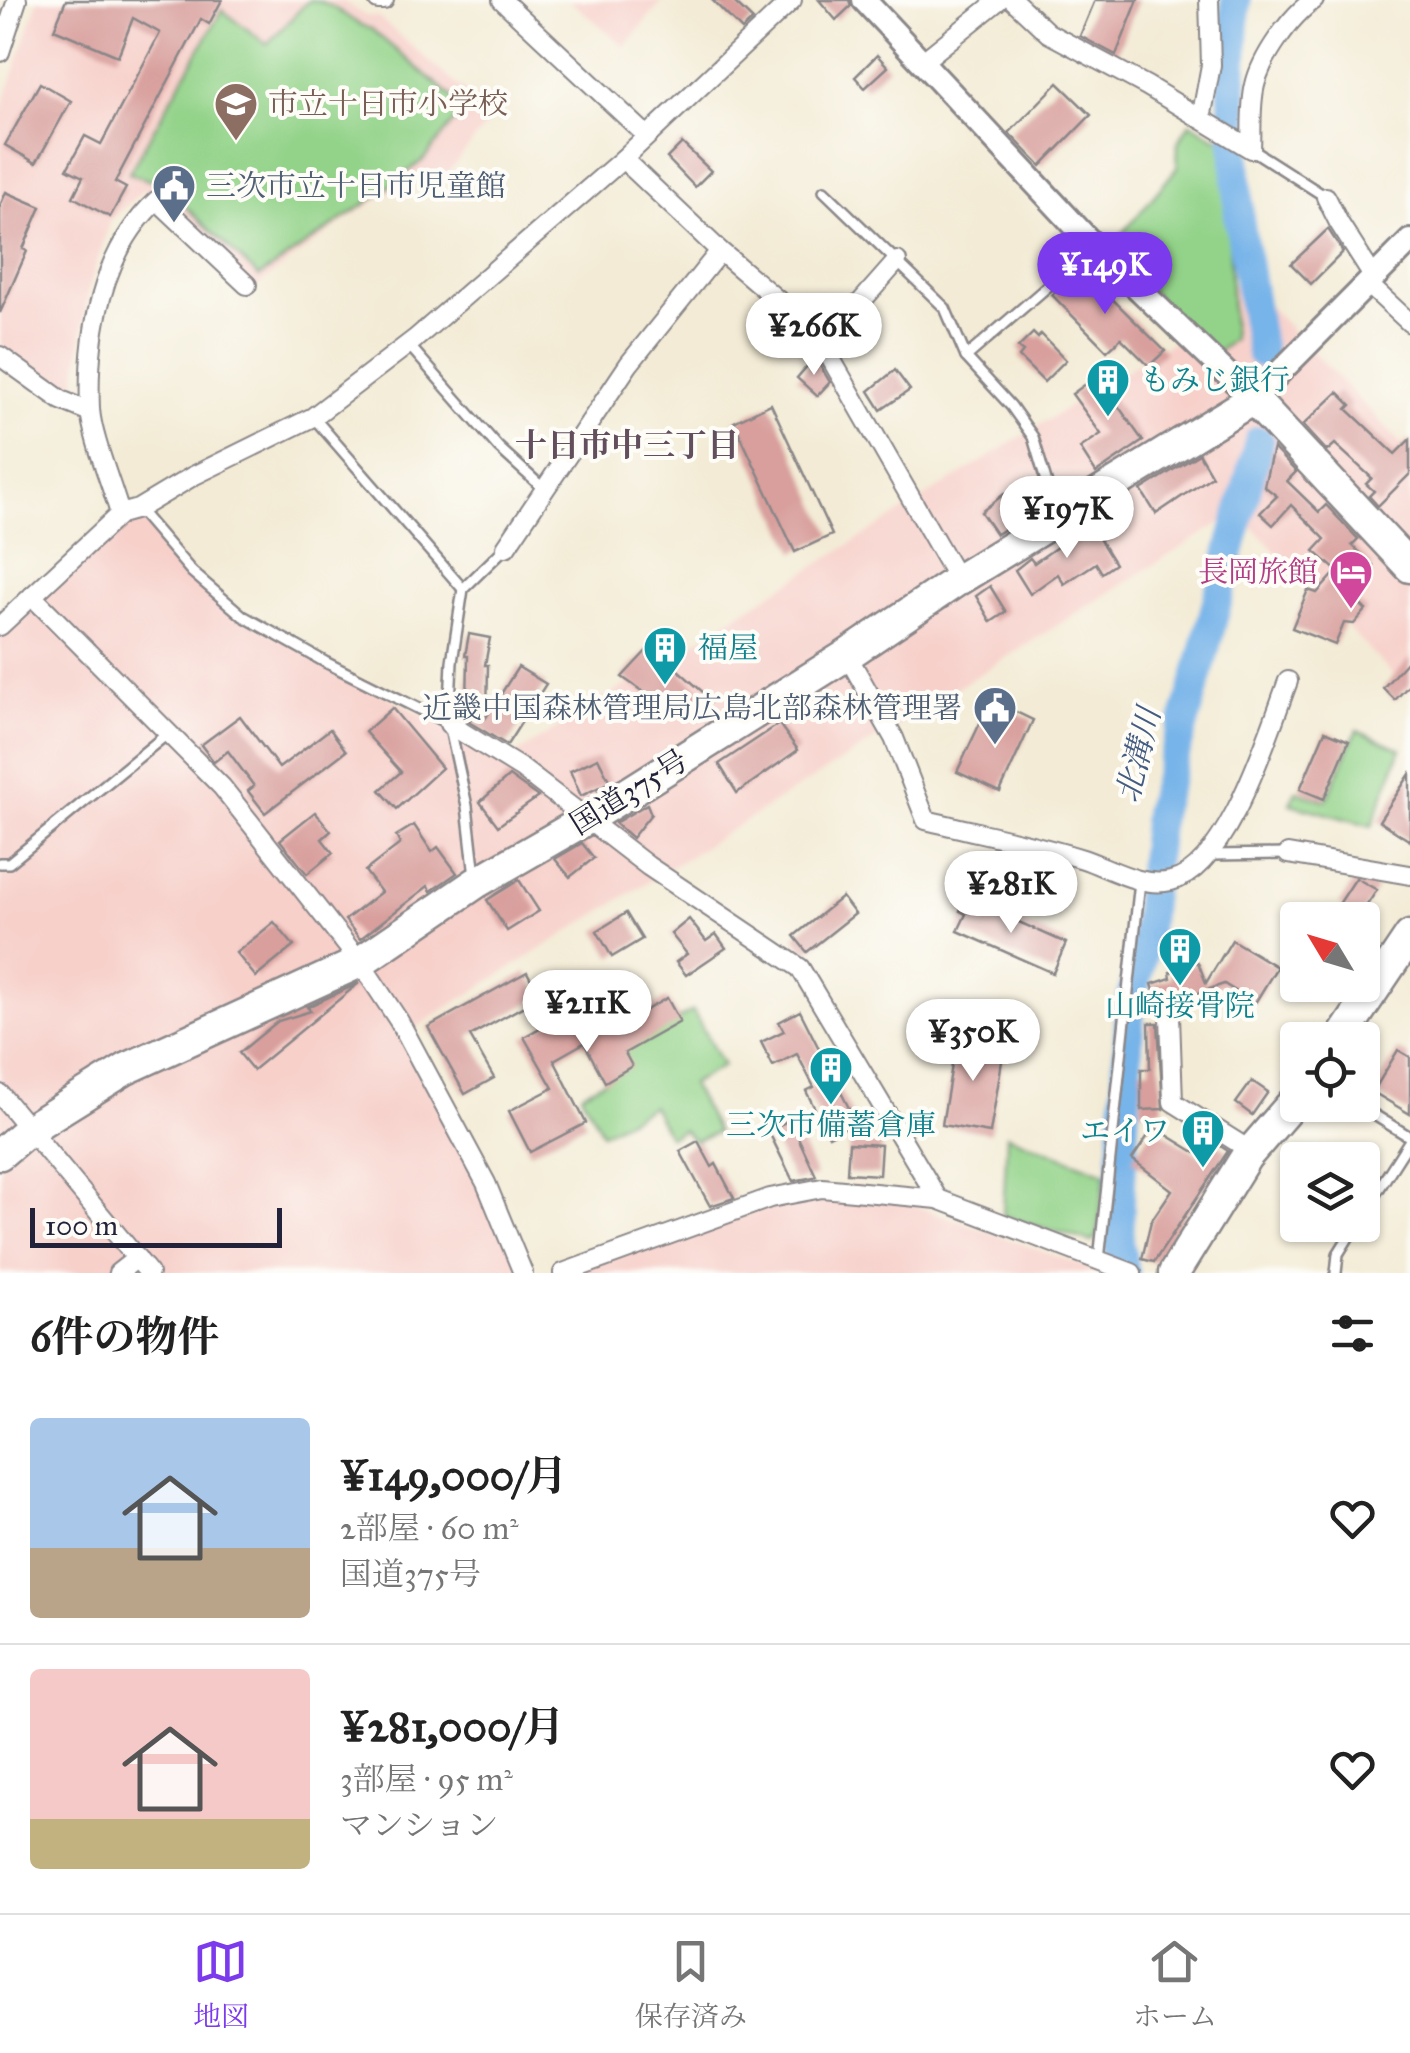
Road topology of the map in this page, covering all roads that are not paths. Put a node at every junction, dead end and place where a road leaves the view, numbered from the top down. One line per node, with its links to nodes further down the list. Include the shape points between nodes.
1 (17, 0): 9 (street)
2 (502, 0): 12 (street)
3 (792, 0): 12 (street)
4 (864, 0): 10 (street)
5 (1000, 0): 10 (street)
6 (1013, 0): 11 (street, via 1048,33)
7 (1209, 0): 11 (street, via 1211,66)
8 (1314, 0): 13 (street, via 1276,41 1255,84)
9 (0, 52)
10 (922, 62): 18 (street)
11 (1200, 118): 13 (street)
12 (646, 136): 14 (street)
13 (1251, 149): 16 (lane)
14 (623, 159): 19 (street); 24 (street)
15 (824, 192): 20 (lane)
16 (1326, 197): 21 (street)
17 (1410, 241): 21 (street)
18 (1094, 246): 27 (lane); 28 (street)
19 (720, 251): 25 (street); 31 (street, via 629,364)
20 (897, 261): 25 (street); 27 (lane, via 945,308)
21 (1371, 281): 23 (street); 28 (street)
22 (247, 285): 29 (street, via 156,200 108,274 94,330)
23 (1410, 323)
24 (408, 344): 30 (street); 31 (lane)
25 (823, 345): 36 (street)
26 (0, 356): 29 (street, via 61,400)
27 (966, 357): 33 (lane, via 1033,437)
28 (1253, 399): 33 (highway, 国道375号); 35 (highway)
29 (90, 412): 32 (street)
30 (313, 417): 32 (street); 37 (lane)
31 (546, 491): 34 (street)
32 (129, 511): 38 (street); 42 (lane, via 243,616)
33 (1057, 518): 36 (highway, 国道375号)
34 (506, 547): 37 (lane)
35 (1410, 567)
36 (958, 580): 40 (highway, 国道375号)
37 (463, 590): 42 (lane)
38 (32, 596): 39 (street); 43 (street)
39 (0, 626)
40 (847, 655): 44 (highway, 国道375号); 49 (street, via 894,738 926,820)
41 (1288, 681): 46 (street, via 1254,772)
42 (448, 724): 44 (street, via 522,768); 50 (lane)
43 (169, 732): 47 (lane, via 9,863); 52 (street, via 222,787)
44 (587, 819): 50 (highway, 国道375号); 63 (street, via 800,968)
45 (1288, 854): 46 (lane); 48 (street)
46 (1211, 855): 49 (street, via 1172,882)
47 (0, 863)
48 (1410, 876)
49 (1150, 881): 65 (lane)
50 (476, 883): 52 (highway, 国道375号)
51 (1410, 936): 54 (highway)
52 (360, 962): 58 (highway, 国道375号, via 126,1069); 69 (street, via 486,1184)
53 (1170, 1016): 60 (street, via 1173,1102)
54 (1352, 1022)
55 (0, 1094): 58 (street)
56 (1280, 1118): 60 (highway)
57 (1380, 1119): 59 (lane)
58 (28, 1130): 61 (highway, 国道375号); 66 (street)
59 (1410, 1138): 62 (lane)
60 (1252, 1150): 71 (highway)
61 (0, 1154)
62 (1380, 1186)
63 (938, 1199): 65 (street); 67 (street, via 822,1188 770,1198)
64 (1345, 1242): 72 (lane)
65 (1104, 1262): 70 (street)
66 (143, 1266): 68 (street)
67 (566, 1272)
68 (118, 1273)
69 (523, 1273)
70 (1132, 1273)
71 (1174, 1273)
72 (1336, 1273)

